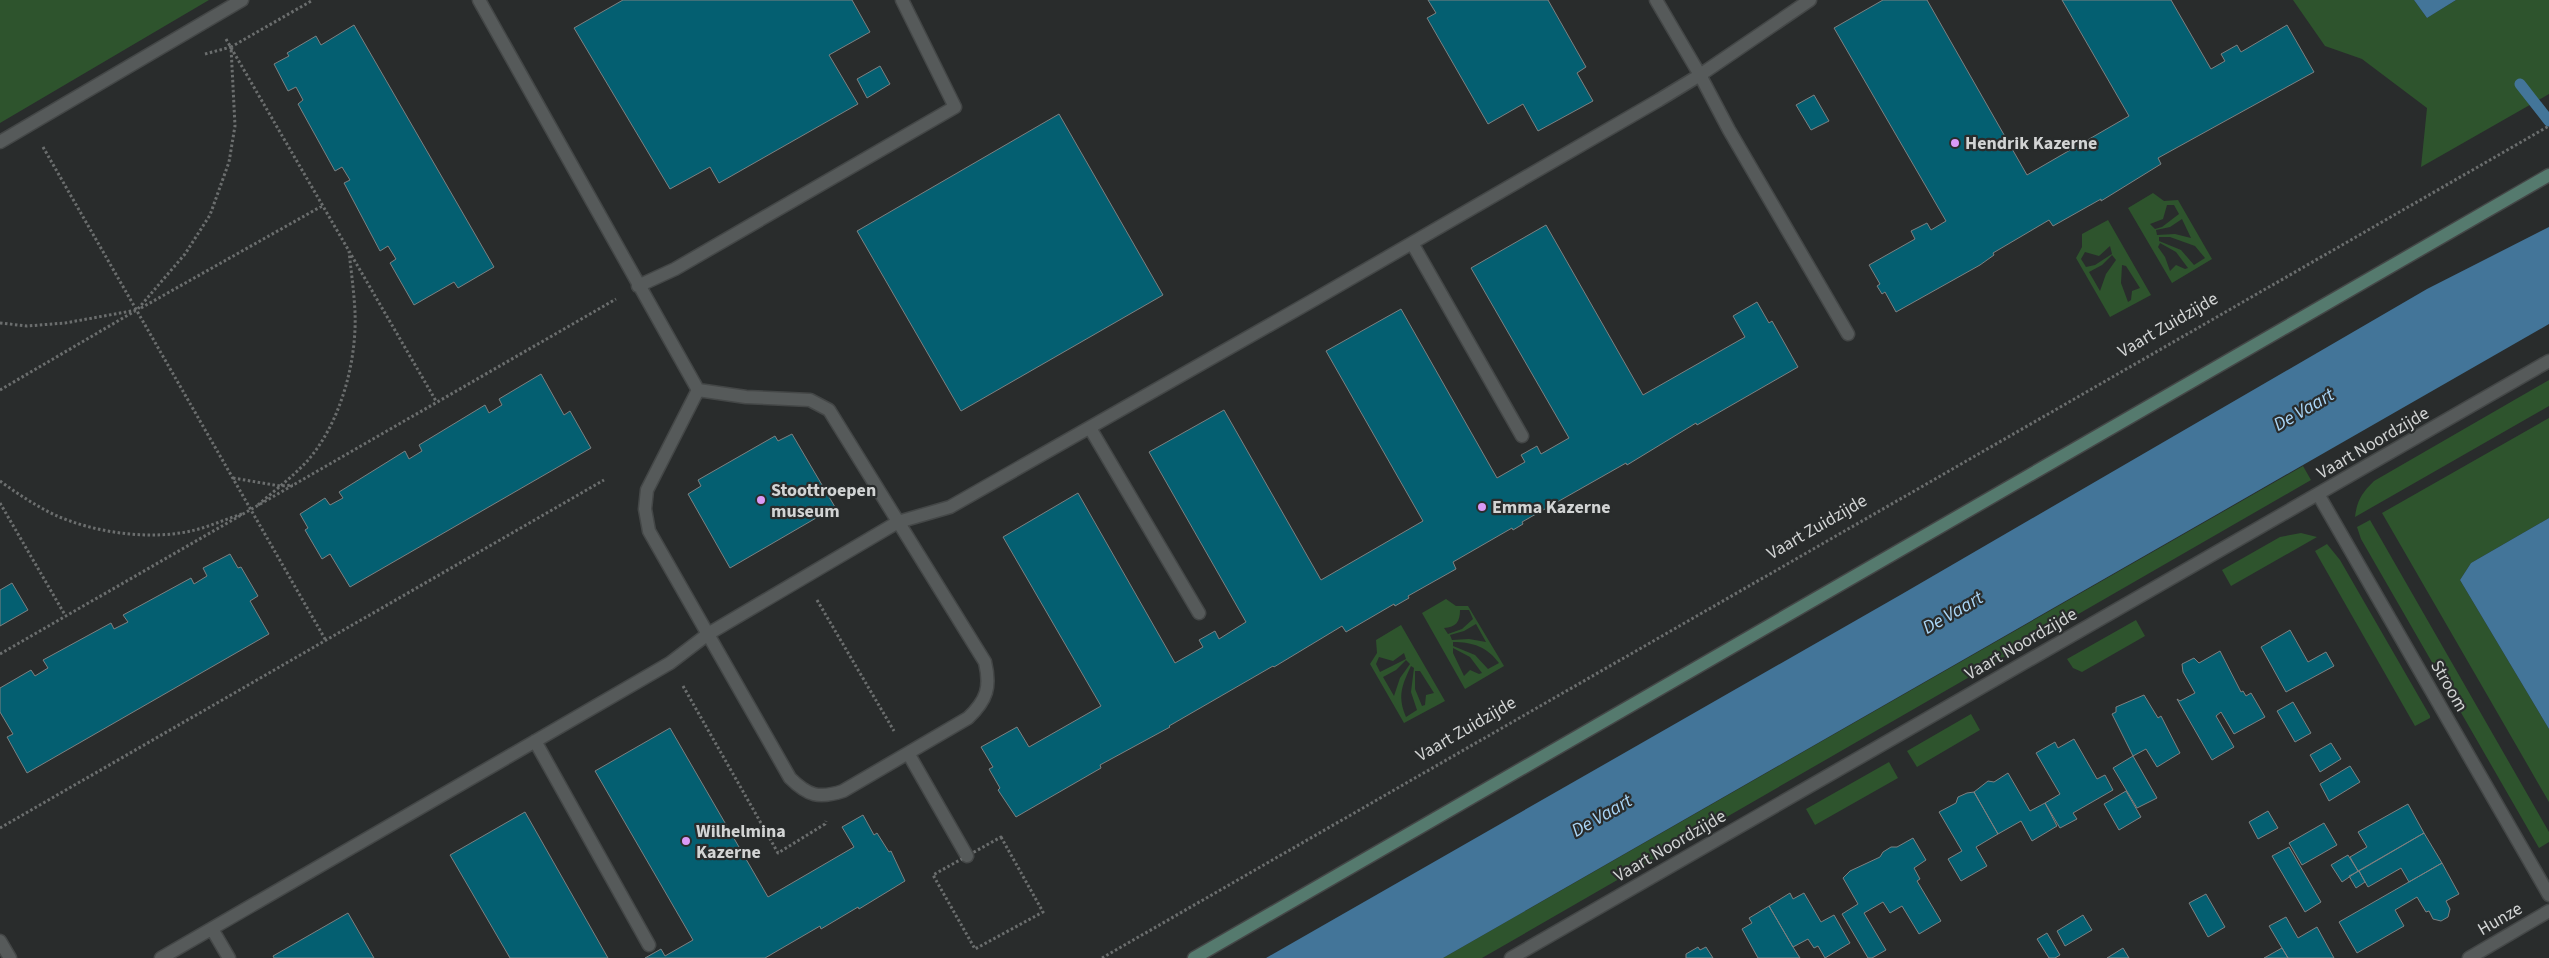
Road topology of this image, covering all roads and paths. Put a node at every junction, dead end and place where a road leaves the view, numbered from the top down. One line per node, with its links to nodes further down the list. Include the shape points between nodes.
1 (242, 0): 7 (street)
2 (312, 0): 8 (path)
3 (479, 0): 17 (street)
4 (902, 0): 17 (street, via 955,107 675,269)
5 (1656, 0): 9 (street)
6 (1810, 0): 9 (street)
7 (213, 16): 8 (path); 10 (street)
8 (231, 47): 14 (path); 18 (path, via 235,126 229,162 210,215 185,254)
9 (1700, 75): 15 (street); 20 (street)
10 (30, 125): 12 (street); 18 (path)
11 (2549, 126): 56 (path, Vaart Zuidzijde)
12 (0, 142)
13 (2549, 174): 57 (main road)
14 (322, 206): 16 (path); 18 (path)
15 (1412, 243): 25 (street); 26 (street)
16 (349, 251): 24 (path); 31 (path, via 355,313 353,352 345,385 332,422 310,458)
17 (638, 286): 23 (street); 24 (path)
18 (137, 310): 19 (path, via 65,323 27,326); 22 (path); 27 (path)
19 (0, 323)
20 (1848, 334)
21 (2549, 361): 32 (street, Vaart Noordzijde)
22 (0, 390)
23 (698, 390): 35 (street, via 746,397 810,400 829,410); 39 (street, via 648,490 644,509 649,531)
24 (436, 401): 30 (path)
25 (1090, 428): 35 (street, via 950,507); 37 (street)
26 (1522, 436)
27 (233, 478): 31 (path); 34 (path)
28 (604, 480): 40 (path)
29 (0, 481): 34 (path, via 57,516 90,527 138,534 194,530)
30 (296, 484): 31 (path); 34 (path)
31 (280, 486): 34 (path)
32 (2318, 494): 48 (street, Stroom); 58 (street, Vaart Noordzijde)
33 (0, 502): 38 (path)
34 (251, 510): 38 (path); 40 (path)
35 (898, 522): 36 (street); 44 (street, via 985,662 988,675 982,706 968,718)
36 (804, 578): 39 (street); 44 (path)
37 (1199, 613)
38 (65, 615): 41 (path)
39 (708, 634): 42 (street); 45 (street, via 790,778 801,790)
40 (325, 639): 46 (path)
41 (0, 654)
42 (670, 663): 43 (street); 45 (path, via 778,853 825,824)
43 (535, 741): 50 (street); 52 (street)
44 (908, 753): 45 (street, via 843,791); 47 (street)
45 (829, 795)
46 (0, 828)
47 (967, 856): 47 (path, via 933,875 975,949 1043,912 1001,837)
48 (2549, 895)
49 (2549, 911): 59 (street, Hunze)
50 (212, 929): 54 (street); 55 (street)
51 (0, 941): 53 (street)
52 (649, 944)
53 (10, 958)
54 (162, 958)
55 (229, 958)
56 (1102, 958)
57 (1194, 958)
58 (1511, 958)
59 (2468, 958)

